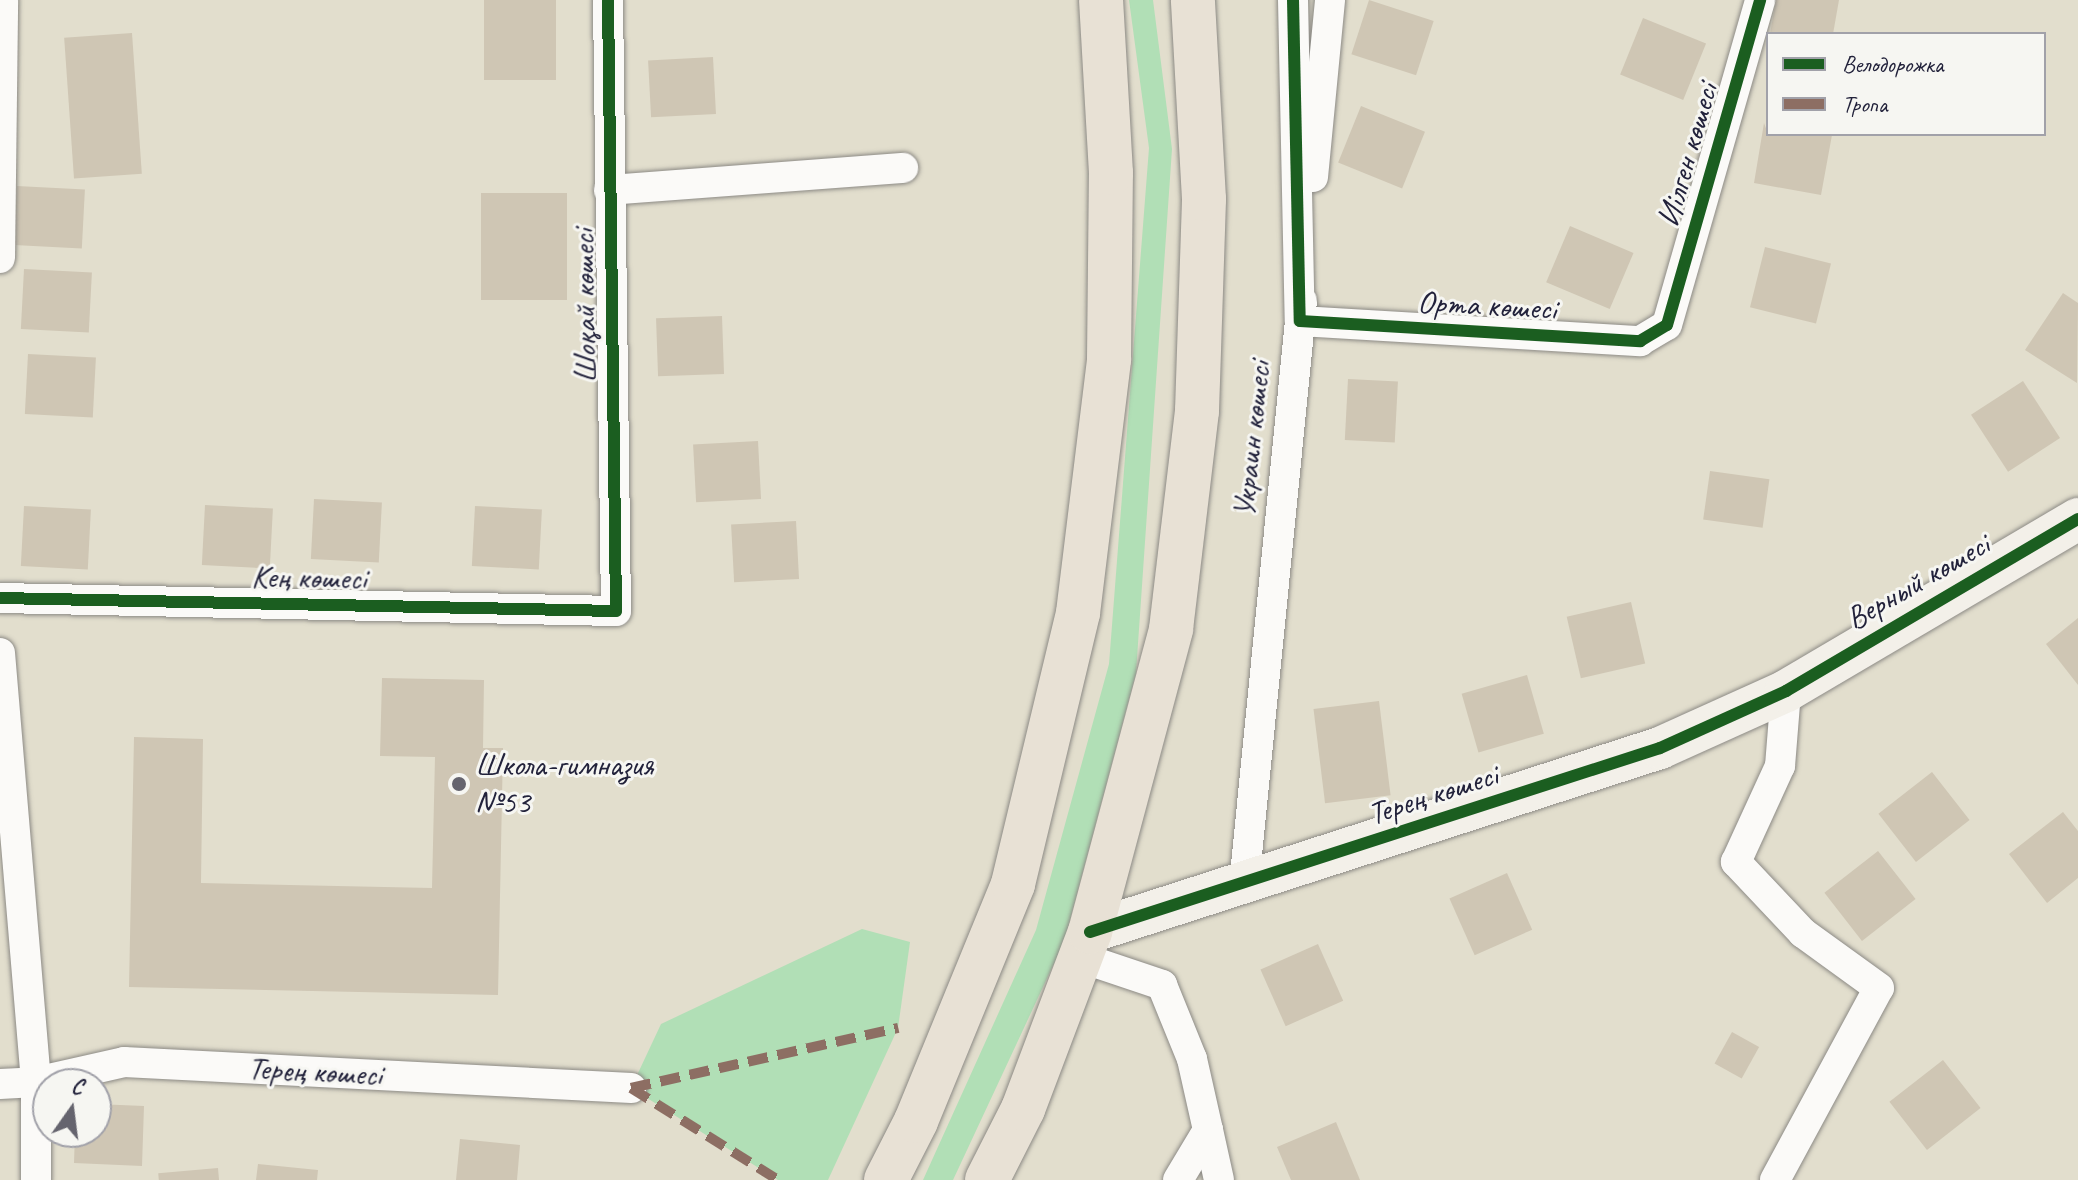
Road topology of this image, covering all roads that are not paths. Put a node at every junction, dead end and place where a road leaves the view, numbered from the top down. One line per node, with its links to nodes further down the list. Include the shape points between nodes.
1 (3, 0): 10 (street)
2 (608, 0): 9 (street, Шоқай көшесі)
3 (1101, 0): 28 (main road, via 1111,173 1109,359 1078,613 1013,884 916,1121)
4 (1193, 0): 19 (main road, via 1204,199 1197,411 1171,629)
5 (1293, 0): 11 (street)
6 (1330, 0): 11 (street, Украин көшесі)
7 (1760, 0): 12 (street, Иілген көшесі)
8 (903, 168): 9 (street)
9 (609, 190): 15 (street, Шоқай көшесі)
10 (0, 258)
11 (1300, 321): 12 (street, Орта көшесі, via 1640,341); 18 (street, Украин көшесі)
12 (1667, 325)
13 (2073, 515): 17 (street, Верный көшесі)
14 (0, 598): 15 (street, Кең көшесі)
15 (616, 611)
16 (0, 653): 20 (street)
17 (1786, 691): 18 (street, Терең көшесі, via 1660,748); 32 (street, via 1780,766 1736,862 1803,933 1879,988)
18 (1244, 885): 19 (street, Терең көшесі)
19 (1084, 944): 25 (street, via 1162,985 1192,1059); 29 (main road, via 1023,1109)
20 (35, 1068)
21 (98, 1068): 24 (street, Терең көшесі, via 124,1062)
22 (32, 1082): 23 (street, Терең көшесі)
23 (0, 1084)
24 (631, 1088)
25 (1208, 1130): 30 (street); 31 (street)
26 (36, 1148): 27 (street)
27 (36, 1180)
28 (886, 1180)
29 (987, 1180)
30 (1178, 1180)
31 (1219, 1180)
32 (1775, 1180)

